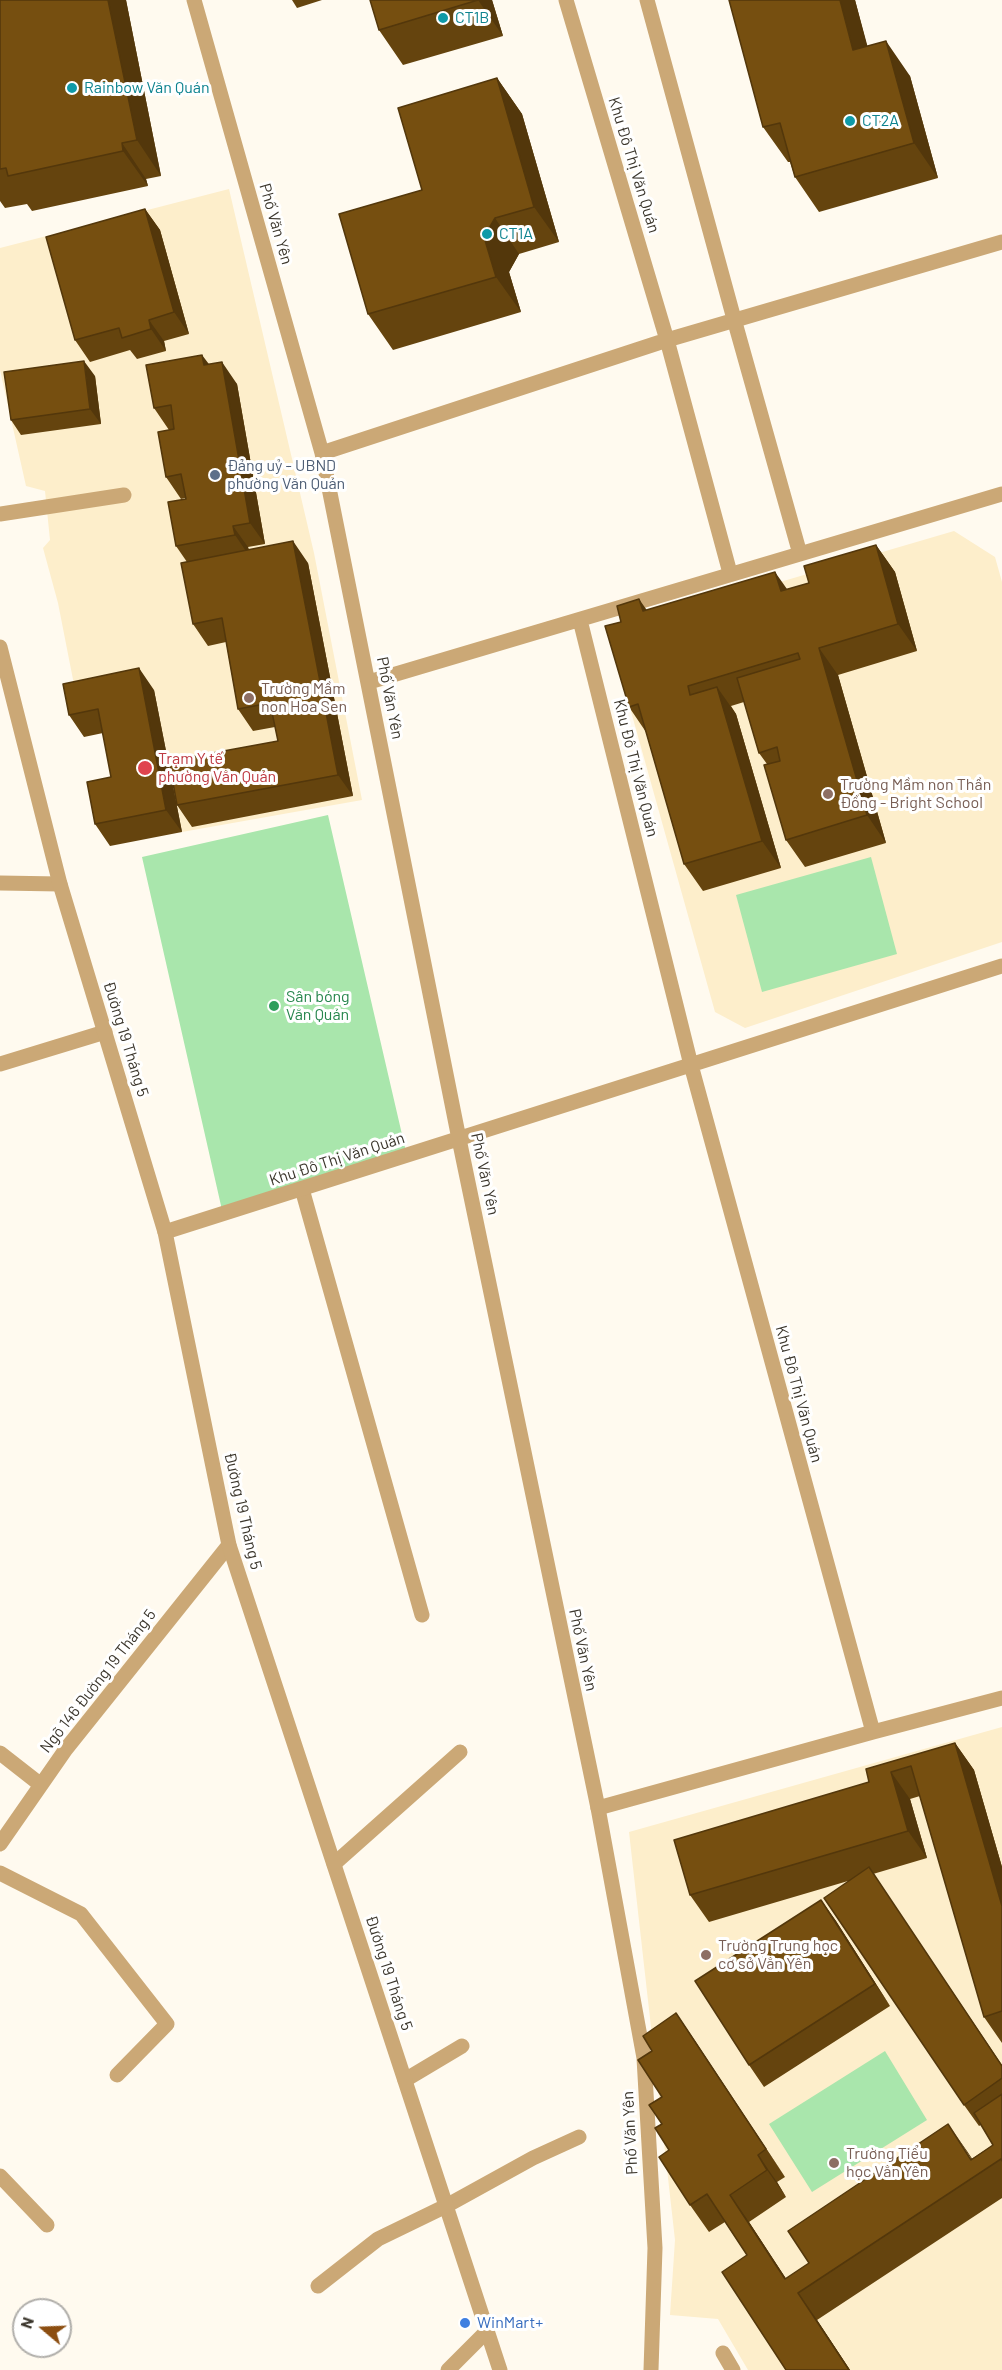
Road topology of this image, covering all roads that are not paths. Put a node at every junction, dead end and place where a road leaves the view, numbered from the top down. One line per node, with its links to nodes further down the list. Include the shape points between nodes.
1 (194, 0): 7 (street, Phố Văn Yên)
2 (566, 0): 6 (street, Khu Đô Thị Văn Quán)
3 (647, 0): 5 (street)
4 (1002, 242): 5 (street)
5 (734, 319): 6 (street); 11 (street)
6 (667, 340): 7 (street); 12 (street, Khu Đô Thị Văn Quán)
7 (322, 453): 15 (street, Phố Văn Yên)
8 (1002, 494): 11 (street)
9 (124, 495): 10 (street)
10 (0, 514)
11 (800, 554): 12 (street)
12 (730, 573): 13 (street)
13 (580, 620): 15 (street); 21 (street, Khu Đô Thị Văn Quán)
14 (0, 647): 17 (street, Đường 19 Tháng 5)
15 (369, 682): 22 (street, Phố Văn Yên)
16 (0, 883): 17 (street)
17 (60, 884): 19 (street, Đường 19 Tháng 5)
18 (1002, 966): 21 (street, Khu Đô Thị Văn Quán)
19 (105, 1032): 20 (street); 24 (street, Đường 19 Tháng 5)
20 (0, 1064)
21 (691, 1065): 22 (street, Khu Đô Thị Văn Quán); 28 (street, Khu Đô Thị Văn Quán)
22 (459, 1139): 23 (street, Khu Đô Thị Văn Quán); 32 (street, Phố Văn Yên)
23 (302, 1189): 24 (street, Khu Đô Thị Văn Quán); 26 (street)
24 (165, 1232): 25 (street, Đường 19 Tháng 5)
25 (229, 1545): 31 (street, Ngõ 146 Đường 19 Tháng 5); 34 (street, Đường 19 Tháng 5)
26 (422, 1615)
27 (1002, 1698): 28 (street)
28 (873, 1732): 32 (street)
29 (460, 1752): 34 (street)
30 (0, 1753): 31 (street)
31 (41, 1785): 33 (street, Ngõ 146 Đường 19 Tháng 5)
32 (597, 1808): 48 (street, Phố Văn Yên, via 644,2058 655,2248)
33 (0, 1844)
34 (334, 1864): 38 (street, Đường 19 Tháng 5)
35 (0, 1872): 37 (street, via 81,1914 167,2024)
36 (462, 2046): 38 (street)
37 (117, 2075)
38 (405, 2080): 41 (street, Đường 19 Tháng 5)
39 (579, 2137): 41 (street)
40 (0, 2176): 42 (street)
41 (446, 2206): 43 (street, via 378,2239); 44 (street, Đường 19 Tháng 5)
42 (47, 2225)
43 (318, 2286)
44 (487, 2331): 46 (street); 47 (street, Đường 19 Tháng 5)
45 (723, 2353): 49 (street)
46 (448, 2370)
47 (500, 2370)
48 (651, 2370)
49 (733, 2370)

